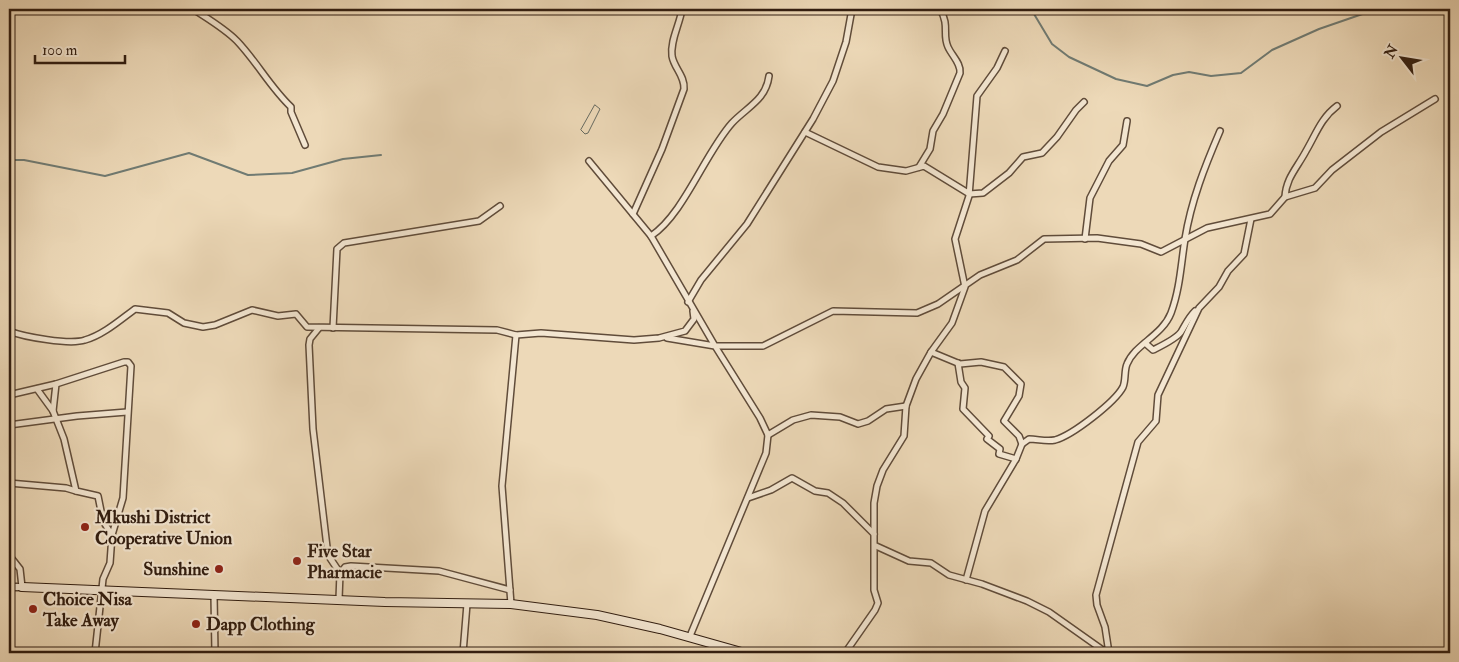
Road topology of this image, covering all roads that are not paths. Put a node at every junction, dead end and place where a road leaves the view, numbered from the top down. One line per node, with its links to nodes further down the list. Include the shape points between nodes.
1 (193, 9): 13 (street, via 237,42 273,90 291,107)
2 (682, 9): 19 (street, via 672,57 684,89)
3 (852, 9): 12 (street, via 846,42 833,81)
4 (940, 9): 15 (street, via 947,26 948,46 960,70 953,93 933,131 930,149)
5 (1005, 51): 16 (street, via 977,96)
6 (769, 76): 21 (street, via 759,100 730,125 688,191 659,231)
7 (1435, 99): 17 (street, via 1381,132 1332,170 1315,188)
8 (1084, 102): 16 (street, via 1042,153 1023,157 1009,174 983,193)
9 (1337, 106): 17 (street, via 1324,118 1291,174)
10 (1127, 121): 22 (street, via 1123,145 1110,160 1090,198)
11 (1220, 131): 23 (street, via 1202,172)
12 (805, 132): 15 (street, via 878,167 906,171); 25 (street, via 747,224 701,280)
13 (305, 145)
14 (589, 161): 19 (street)
15 (918, 167): 16 (street, via 930,168)
16 (969, 194): 24 (street, via 955,239)
17 (1285, 198): 20 (street, via 1270,214)
18 (500, 206): 29 (street, via 479,221 344,243 337,249)
19 (633, 214): 21 (street)
20 (1251, 219): 23 (street, via 1207,228); 26 (street, via 1244,254)
21 (651, 236): 25 (street)
22 (1085, 239): 23 (street, via 1141,244 1161,252); 24 (street, via 1044,239 1017,260 980,275)
23 (1185, 239): 33 (street, via 1178,288 1170,314 1160,330)
24 (965, 287): 34 (street, via 917,313 834,311 763,346); 35 (street, via 952,323)
25 (688, 302): 27 (street)
26 (1199, 308): 33 (street, via 1186,319 1180,333 1153,350); 73 (street, via 1158,395 1156,421 1138,442 1096,595)
27 (692, 309): 32 (street, via 694,319 685,331); 34 (street)
28 (319, 328): 29 (street); 30 (street, via 306,327 296,314 278,316 252,310 215,325 192,326 168,313 139,309 84,341 40,339); 55 (street, via 310,339 309,346 314,429 327,547)
29 (332, 328): 31 (street, via 497,330)
30 (9, 331)
31 (516, 335): 32 (street, via 541,333 634,340); 59 (street, via 502,486)
32 (659, 338): 34 (street, via 698,341)
33 (1145, 343): 46 (street, via 1126,365 1120,391 1100,411 1058,439 1029,439)
34 (715, 346): 45 (street)
35 (931, 352): 36 (street); 40 (street)
36 (958, 363): 46 (street, via 980,362 1004,367 1021,384 1019,396 1004,421); 47 (street, via 964,388 963,409 989,436 987,439 1000,449 999,454)
37 (56, 384): 38 (street); 41 (street); 42 (street, via 128,362 131,366)
38 (37, 389): 39 (street); 41 (street)
39 (9, 395)
40 (906, 406): 45 (street, via 886,410 858,424 840,418 811,415 793,420); 52 (street, via 904,436 877,486)
41 (53, 411): 43 (street)
42 (127, 412): 43 (street); 51 (street, via 123,498)
43 (56, 419): 44 (street); 49 (street)
44 (9, 425)
45 (768, 435): 50 (street, via 766,453)
46 (1022, 444): 47 (street)
47 (1016, 459): 56 (street, via 984,511)
48 (9, 483): 49 (street)
49 (76, 491): 51 (street, via 98,496 103,521)
50 (748, 498): 52 (street, via 792,478 843,503); 65 (street)
51 (112, 535): 60 (street, via 110,563)
52 (874, 535): 53 (street)
53 (876, 546): 56 (street, via 910,561 931,563 949,575); 72 (street, via 874,590 878,603 871,619)
54 (9, 556): 58 (street, via 20,569)
55 (340, 573): 59 (street, via 351,566 439,571); 62 (street)
56 (966, 580): 73 (street, via 1012,594 1049,612)
57 (9, 587): 58 (street)
58 (22, 588): 60 (main road)
59 (510, 590): 64 (street)
60 (101, 592): 61 (main road); 68 (street)
61 (214, 595): 62 (main road); 69 (street)
62 (339, 599): 63 (main road)
63 (468, 604): 64 (main road); 70 (street)
64 (511, 604): 65 (main road, via 597,615)
65 (690, 636): 71 (main road)
66 (9, 651): 67 (street)
67 (36, 652)
68 (95, 653)
69 (215, 653)
70 (463, 653)
71 (745, 653)
72 (844, 653)
73 (1108, 653)

